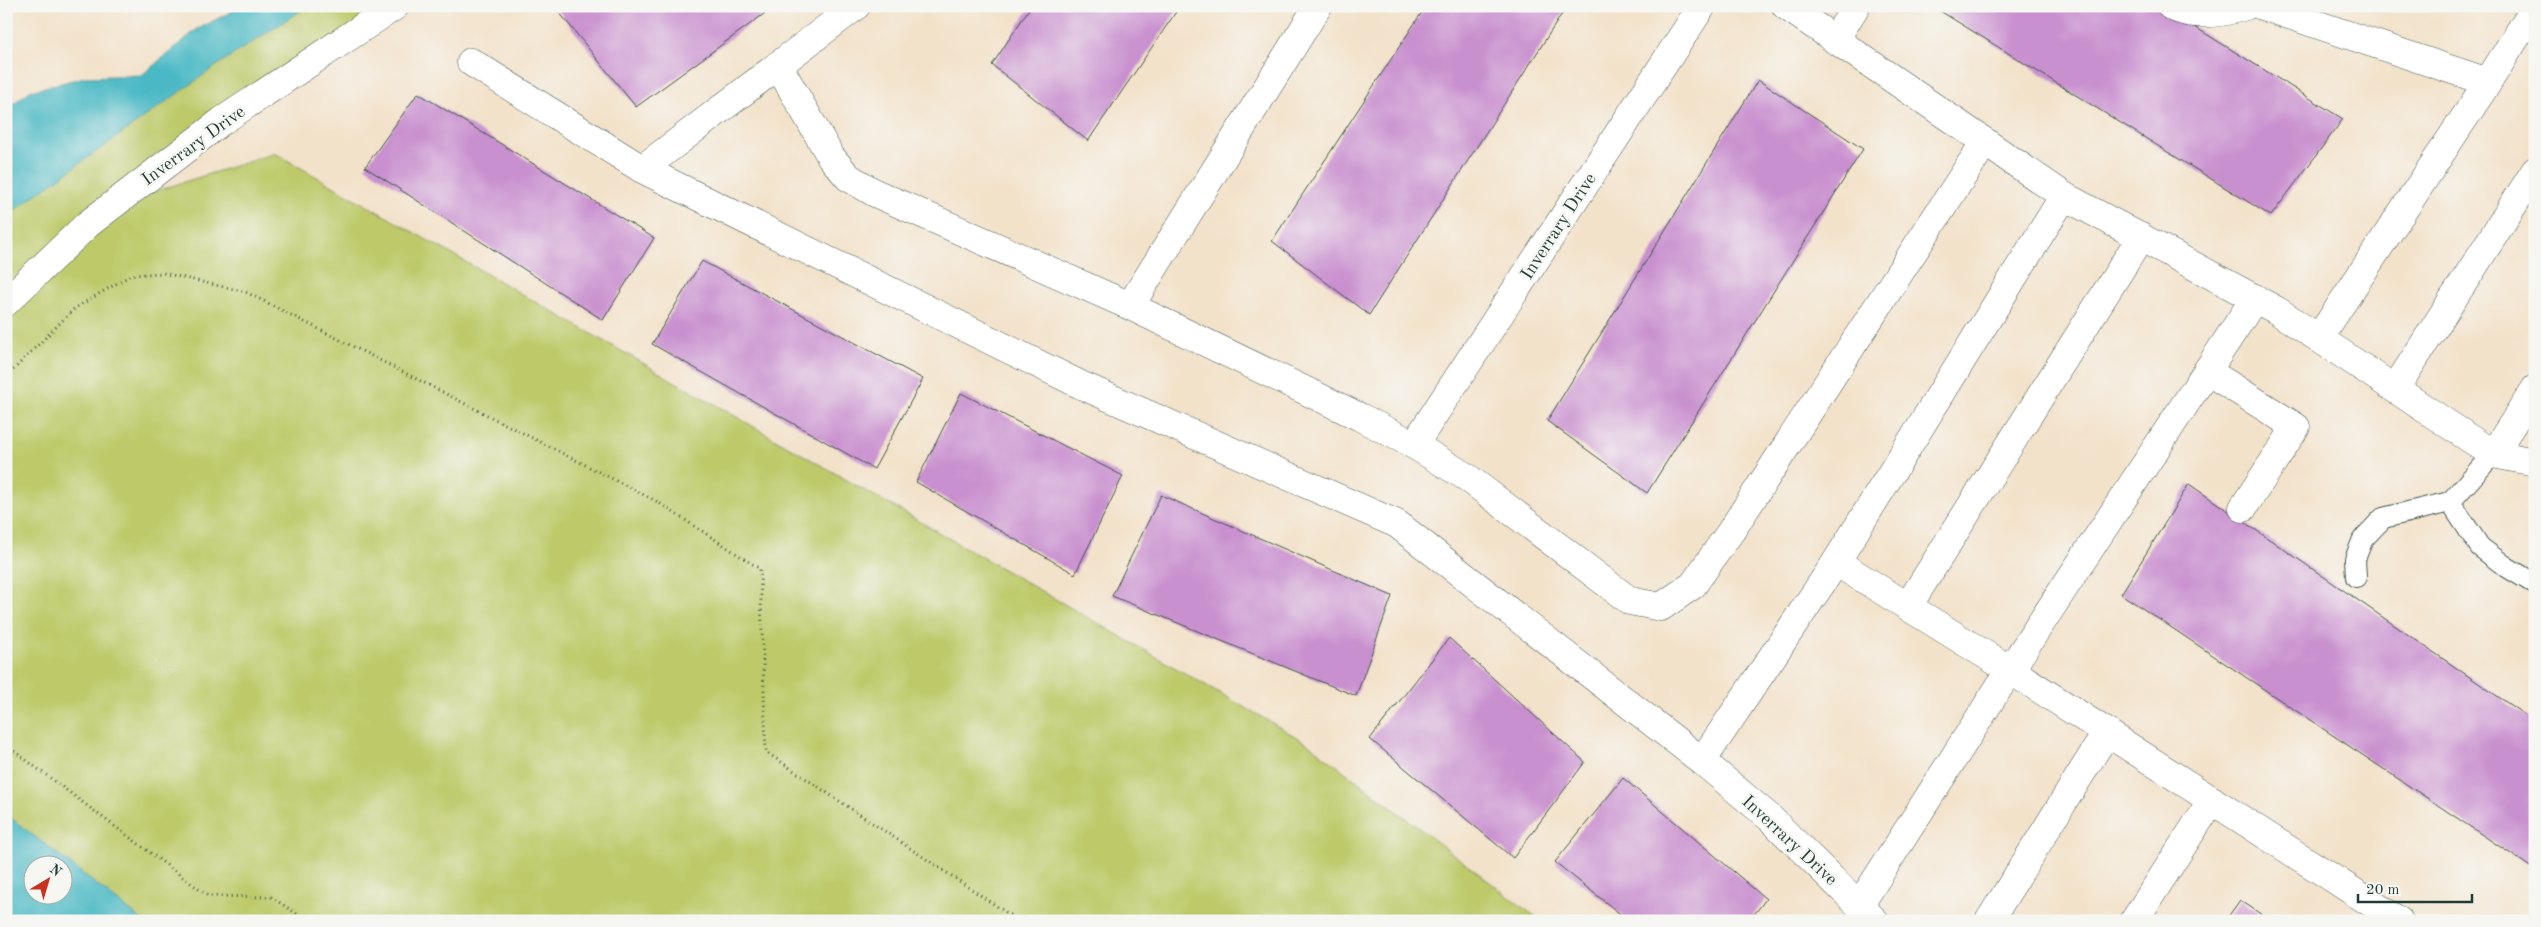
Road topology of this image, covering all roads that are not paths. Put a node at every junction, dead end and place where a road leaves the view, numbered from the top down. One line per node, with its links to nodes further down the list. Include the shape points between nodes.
1 (395, 6): 21 (street, Inverrary Drive, via 214,127 88,224)
2 (856, 6): 13 (street)
3 (1318, 6): 22 (street)
4 (1702, 6): 27 (street, Inverrary Drive)
5 (1786, 6): 11 (street)
6 (1856, 6): 11 (street)
7 (2171, 6): 8 (street, via 2179,11 2220,14)
8 (2246, 6)
9 (2262, 6): 14 (street)
10 (2530, 9): 14 (street)
11 (1835, 40): 15 (street)
12 (471, 62): 16 (street)
13 (778, 65): 16 (street); 22 (street, via 831,157 848,177 875,193)
14 (2488, 82): 23 (street)
15 (1985, 142): 18 (street); 27 (street, via 1726,539 1693,585 1660,607 1630,601 1468,478)
16 (642, 168): 38 (street, Inverrary Drive, via 1081,384 1397,524)
17 (2535, 171): 25 (street)
18 (2064, 196): 19 (street); 32 (street)
19 (2141, 237): 20 (street); 35 (street)
20 (2255, 298): 23 (street); 24 (street)
21 (6, 302)
22 (1130, 306): 27 (street)
23 (2319, 338): 25 (street)
24 (2207, 371): 31 (street, via 2296,427); 36 (street)
25 (2395, 389): 28 (street)
26 (2535, 389): 28 (street)
27 (1414, 445)
28 (2493, 454): 29 (street); 30 (lane)
29 (2535, 462)
30 (2450, 502): 33 (lane, via 2383,518 2363,539 2355,559); 34 (lane, via 2480,547)
31 (2243, 508)
32 (1836, 562): 35 (street); 38 (street)
33 (2356, 578)
34 (2535, 584)
35 (1908, 606): 36 (street)
36 (2010, 670): 37 (street); 40 (street)
37 (2107, 732): 39 (street); 41 (street)
38 (1702, 761): 40 (street, Inverrary Drive, via 1770,818)
39 (2212, 800): 42 (street); 43 (street)
40 (1867, 913)
41 (1989, 921)
42 (2134, 921)
43 (2399, 921)

